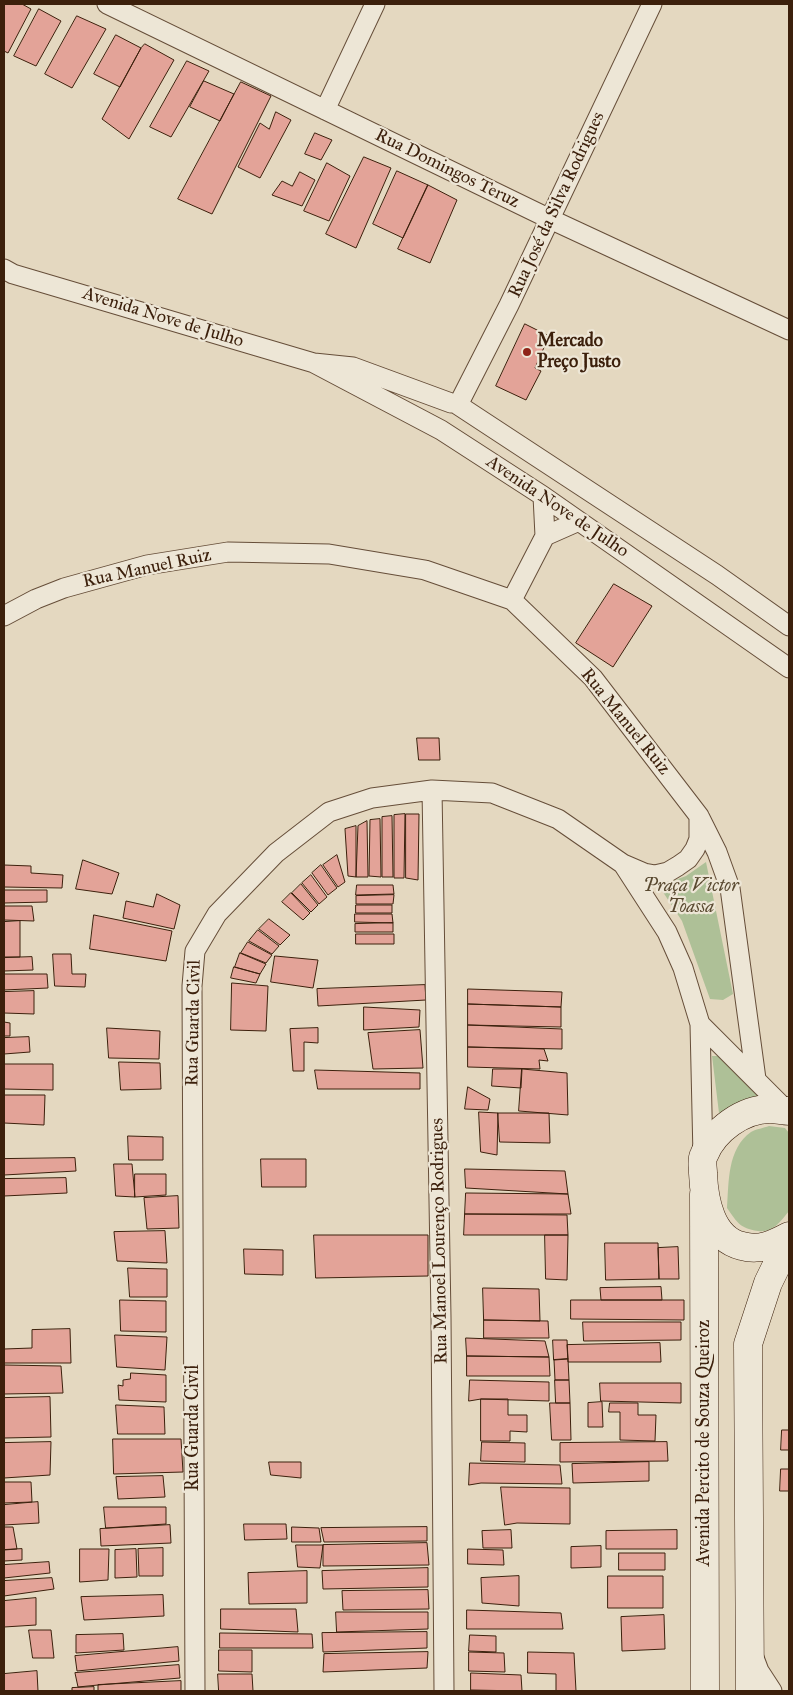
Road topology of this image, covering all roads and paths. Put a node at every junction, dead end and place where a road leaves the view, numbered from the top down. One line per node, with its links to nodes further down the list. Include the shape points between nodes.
1 (107, 4): 4 (street, Rua Domingos Teruz)
2 (375, 4): 4 (street)
3 (652, 4): 5 (street, Rua José da Silva Rodrigues)
4 (325, 110): 5 (street, Rua Domingos Teruz)
5 (550, 219): 7 (street, Rua Domingos Teruz); 9 (street, Rua José da Silva Rodrigues, via 509,305)
6 (7, 273): 8 (street, Avenida Nove de Julho)
7 (789, 330)
8 (314, 363): 9 (street, Avenida Nove de Julho, via 353,367); 10 (street, Avenida Nove de Julho)
9 (454, 404): 10 (street, via 443,404 437,408 435,424); 17 (street, Avenida Nove de Julho, via 717,575)
10 (441, 430): 11 (street, Avenida Nove de Julho)
11 (543, 496): 12 (street, Avenida Nove de Julho); 13 (street)
12 (579, 521): 13 (street); 19 (street, Avenida Nove de Julho)
13 (545, 536): 15 (street)
14 (36, 599): 15 (street, Rua Manuel Ruiz, via 147,565 228,552 329,554 425,570); 16 (street, Rua Manuel Ruiz); 18 (street)
15 (512, 600): 21 (street, Rua Manuel Ruiz, via 593,678)
16 (4, 616)
17 (789, 626)
18 (4, 630)
19 (789, 668)
20 (432, 790): 22 (street, Rua Guarda Civil, via 492,793 558,819); 31 (street, Rua Guarda Civil, via 372,798 329,812 276,853 217,914 195,951 192,986); 32 (street, Rua Manoel Lourenço Rodrigues)
21 (699, 816): 22 (street, Rua Guarda Civil, via 696,849 678,866 655,875); 24 (street, Rua Manuel Ruiz, via 730,888)
22 (623, 864): 23 (street, via 667,932 683,968)
23 (700, 1024): 24 (street); 26 (street)
24 (756, 1079): 25 (street)
25 (789, 1111): 26 (main road, via 769,1109 739,1117 713,1138)
26 (703, 1156): 27 (main road, Avenida Percito de Souza Queiroz)
27 (704, 1194): 28 (main road, via 714,1224 733,1243 759,1248); 33 (main road, Avenida Percito de Souza Queiroz)
28 (789, 1236)
29 (789, 1240): 30 (main road, via 768,1283 748,1344)
30 (749, 1646): 34 (main road); 35 (street)
31 (195, 1691)
32 (444, 1691)
33 (705, 1691)
34 (750, 1691)
35 (772, 1691)

